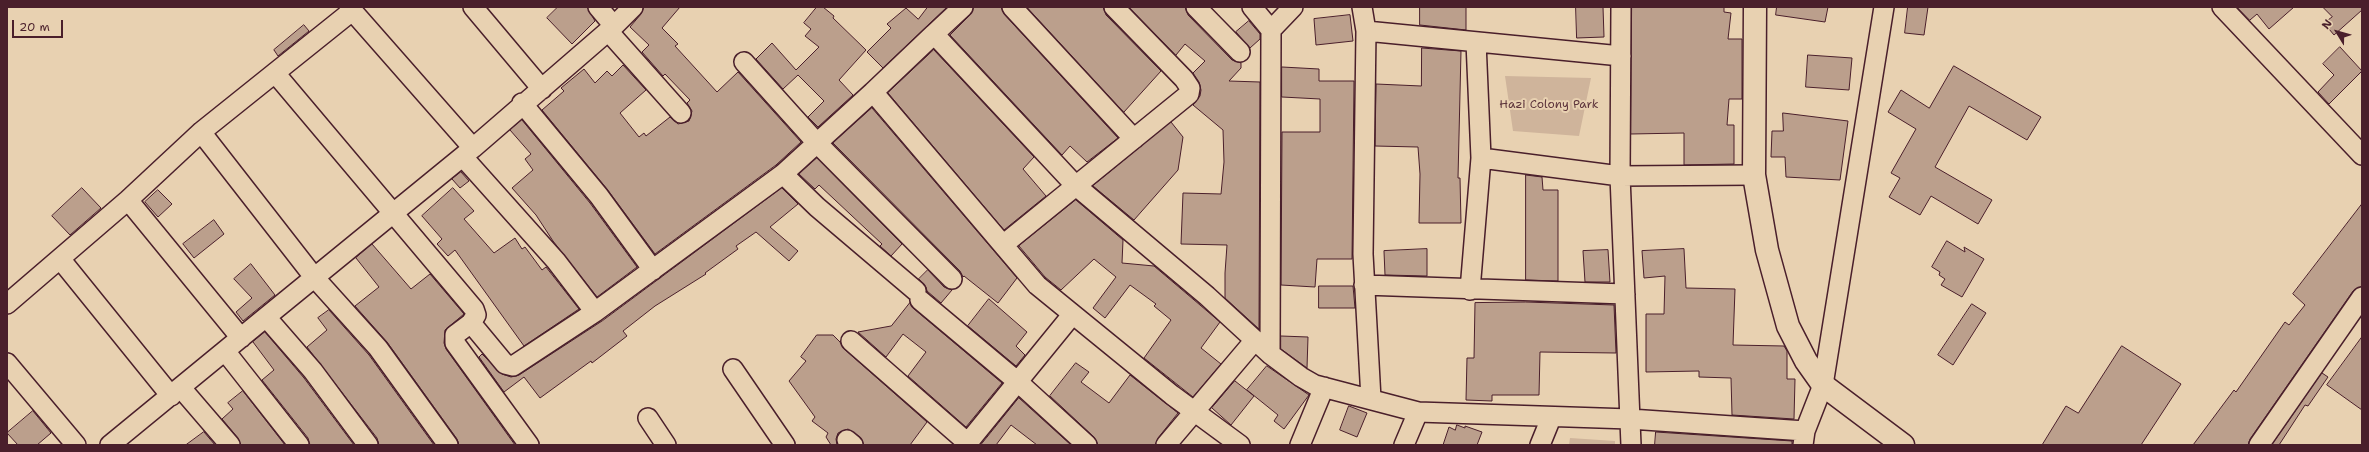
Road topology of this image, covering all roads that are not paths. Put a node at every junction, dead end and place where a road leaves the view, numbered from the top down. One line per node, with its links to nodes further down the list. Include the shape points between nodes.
1 (474, 7): 25 (street)
2 (598, 7): 16 (street)
3 (632, 7): 16 (street)
4 (963, 7): 19 (street)
5 (1012, 7): 30 (street)
6 (1114, 7): 30 (street, via 1184,78 1190,88 1189,94)
7 (1196, 7): 21 (street)
8 (1252, 7): 17 (street)
9 (1294, 7): 17 (street)
10 (1362, 7): 18 (street)
11 (1621, 7): 22 (street)
12 (1755, 7): 36 (main road)
13 (1884, 7): 63 (street)
14 (2222, 7): 33 (street)
15 (350, 9): 24 (street); 32 (street)
16 (611, 29): 25 (street); 28 (street)
17 (1271, 30): 59 (street)
18 (1366, 31): 20 (street); 46 (street)
19 (934, 34): 26 (street); 38 (street)
20 (1476, 42): 22 (street); 34 (street)
21 (1240, 52)
22 (1621, 56): 37 (street)
23 (744, 62): 31 (street)
24 (276, 73): 29 (street); 40 (street)
25 (542, 89): 27 (street)
26 (872, 92): 31 (street); 41 (street)
27 (522, 103): 32 (street); 43 (street, via 599,196)
28 (681, 113)
29 (201, 132): 39 (street); 44 (street)
30 (1134, 139): 38 (street)
31 (816, 142): 35 (street); 45 (street)
32 (468, 153): 40 (street); 51 (street)
33 (2362, 155)
34 (1481, 158): 37 (street); 47 (street)
35 (783, 174): 43 (street); 62 (street, via 816,207)
36 (1754, 175): 37 (street); 63 (main road, via 1767,250 1788,326 1806,361)
37 (1620, 176): 48 (street)
38 (1076, 185): 41 (street); 56 (street)
39 (128, 200): 42 (street); 55 (street)
40 (395, 214): 44 (street); 54 (street, via 474,309 476,315)
41 (1003, 245): 52 (street, via 1037,285)
42 (61, 260): 50 (street); 65 (street)
43 (653, 270): 51 (street)
44 (314, 277): 53 (street); 79 (street, via 378,348)
45 (952, 279)
46 (1364, 285): 47 (street); 66 (street)
47 (1470, 290): 48 (street)
48 (1625, 294): 71 (street)
49 (2362, 297): 91 (street)
50 (7, 304)
51 (595, 312): 54 (street, via 514,366 506,364)
52 (1072, 314): 62 (street); 67 (street)
53 (266, 317): 55 (street); 78 (street, via 313,371)
54 (471, 323): 80 (street, via 455,335 455,343)
55 (241, 338): 58 (street)
56 (1255, 340): 59 (street); 67 (street)
57 (851, 341): 73 (street)
58 (225, 351): 65 (street); 77 (street)
59 (1270, 354): 64 (street, via 1301,377)
60 (7, 363): 74 (street)
61 (733, 369): 82 (street)
62 (1018, 382): 73 (street); 83 (street)
63 (1823, 385): 72 (street); 90 (main road)
64 (1324, 387): 66 (street); 86 (street)
65 (176, 392): 75 (street); 76 (street)
66 (1371, 399): 68 (street)
67 (1194, 412): 84 (street); 85 (street)
68 (1418, 412): 70 (street); 87 (street)
69 (648, 418): 81 (street)
70 (1551, 418): 71 (street); 88 (street)
71 (1630, 419): 72 (street); 89 (street)
72 (1804, 438)
73 (968, 444)
74 (76, 445)
75 (110, 445)
76 (230, 445)
77 (299, 445)
78 (368, 445)
79 (448, 445)
80 (529, 445)
81 (666, 445)
82 (785, 445)
83 (1087, 445)
84 (1166, 445)
85 (1240, 445)
86 (1300, 445)
87 (1404, 445)
88 (1540, 445)
89 (1631, 445)
90 (1904, 445)
91 (2259, 445)

